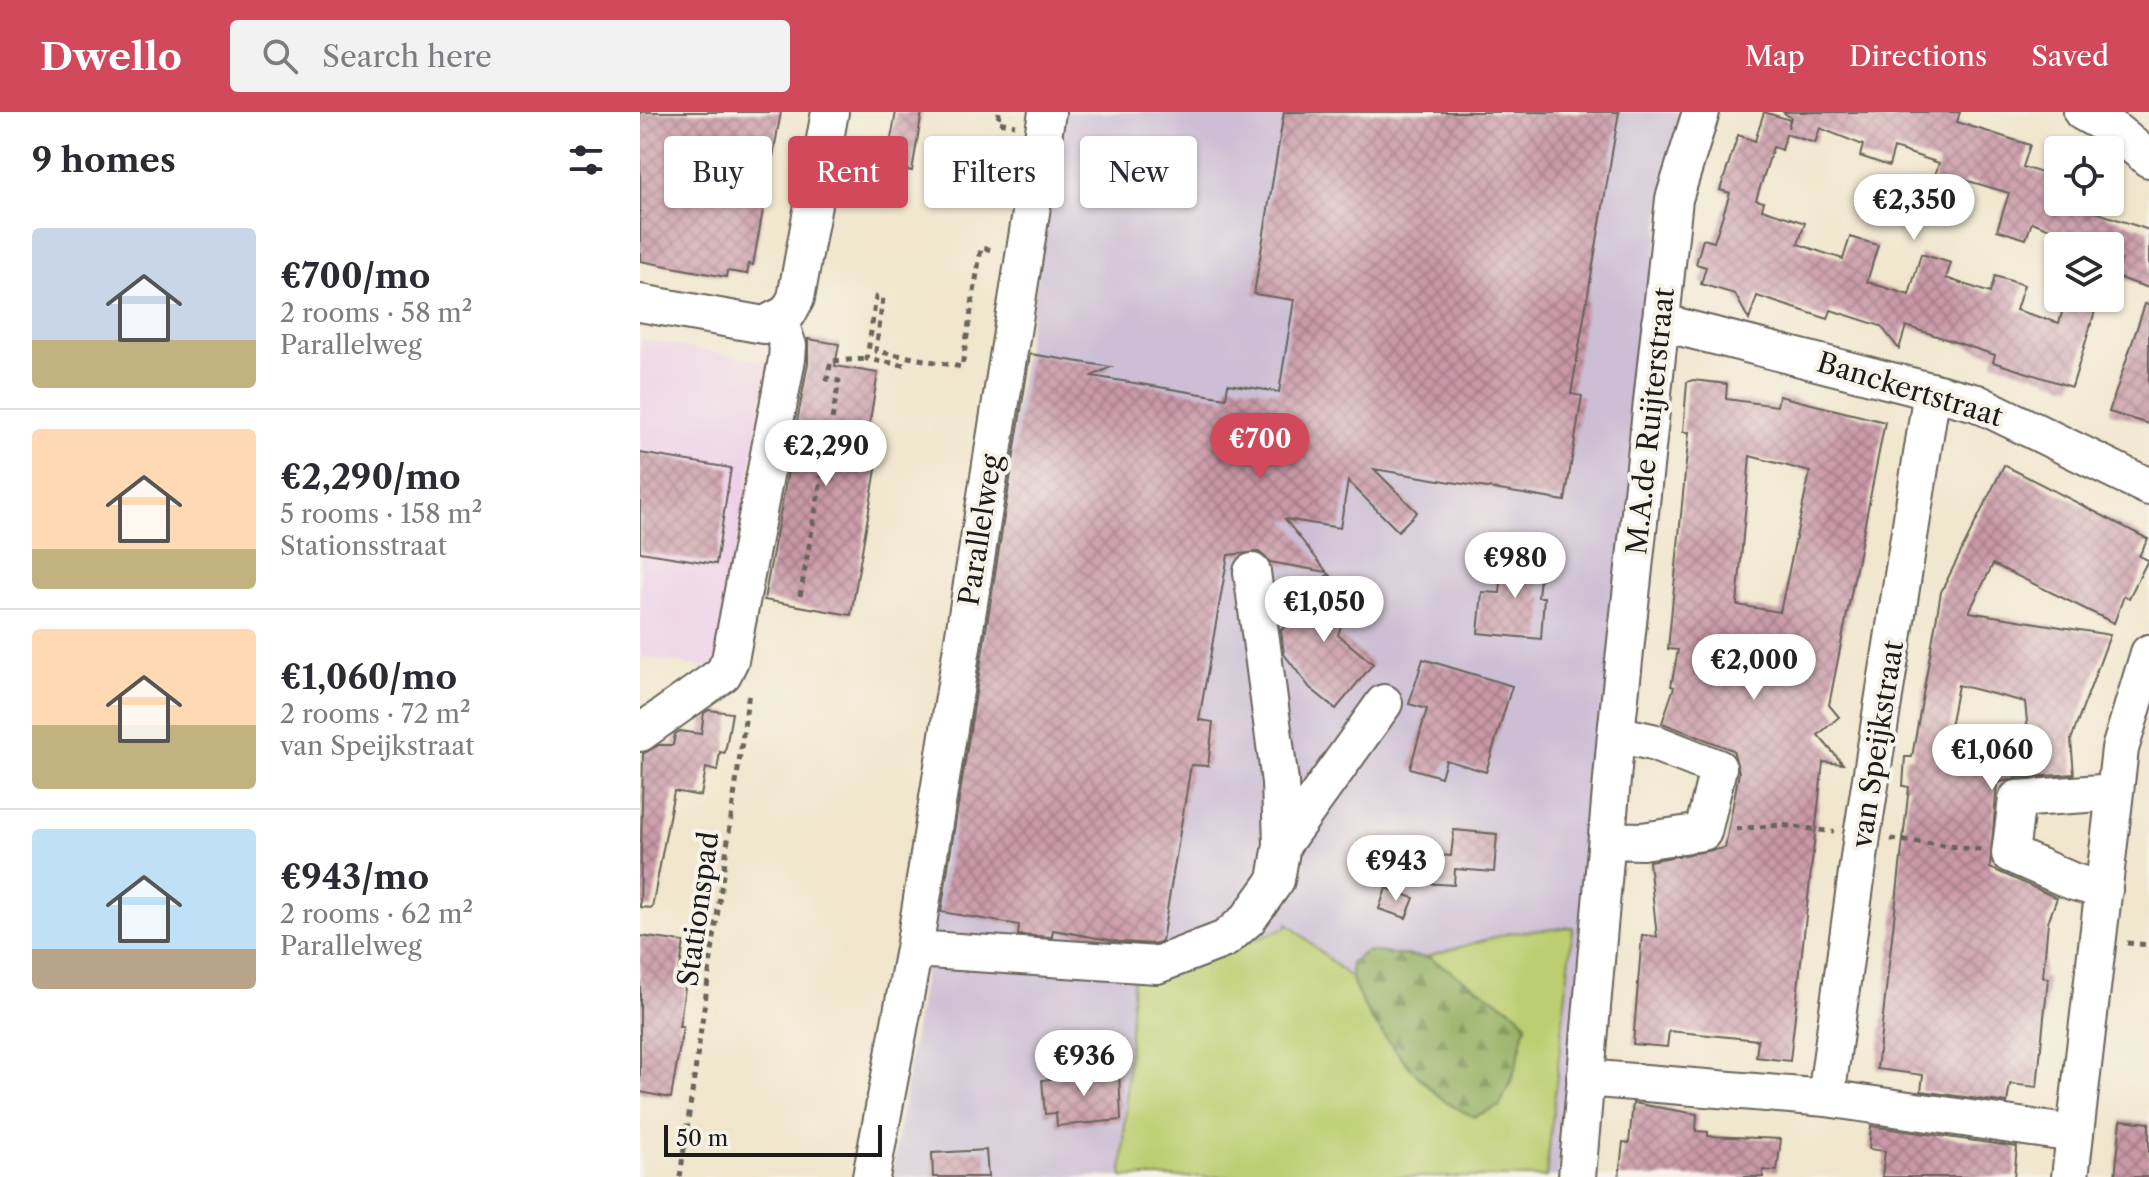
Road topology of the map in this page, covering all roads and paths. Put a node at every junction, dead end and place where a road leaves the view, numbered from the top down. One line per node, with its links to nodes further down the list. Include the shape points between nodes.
1 (830, 112): 9 (street, via 796,298)
2 (999, 112): 5 (path, via 998,122)
3 (1701, 112): 10 (street, M.A.de Ruijterstraat, via 1674,199)
4 (2082, 112): 6 (street)
5 (1034, 119): 29 (street, Parallelweg)
6 (2149, 159)
7 (640, 303): 9 (street, via 764,325)
8 (970, 319): 11 (path, via 962,367 876,351 883,298 876,297)
9 (779, 320): 18 (street, via 787,359)
10 (1660, 322): 13 (street, Banckertstraat); 21 (street, M.A.de Ruijterstraat)
11 (867, 359): 12 (path); 16 (path, via 831,361 827,379 839,381)
12 (904, 365)
13 (1932, 391): 14 (street, Banckertstraat, via 1977,403); 24 (street, van Speijkstraat)
14 (2149, 487)
15 (1252, 572): 26 (street, via 1280,782)
16 (800, 596)
17 (2149, 653): 22 (street, via 2130,708)
18 (730, 660): 20 (street, via 723,674); 33 (path, Stationspad, via 752,673)
19 (1384, 703): 26 (street)
20 (640, 733)
21 (1616, 734): 23 (street, via 1718,768); 25 (street, M.A.de Ruijterstraat)
22 (2115, 792): 27 (street, via 2017,799); 28 (street)
23 (1703, 832): 24 (path, via 1781,825); 25 (street)
24 (1862, 836): 27 (path); 31 (street, van Speijkstraat)
25 (1607, 840): 30 (street, M.A.de Ruijterstraat)
26 (1282, 845): 29 (street, via 1276,880 1248,919 1225,939 1157,965)
27 (2010, 854): 28 (street)
28 (2104, 890): 32 (street)
29 (914, 949): 34 (street, Parallelweg)
30 (1585, 1078): 31 (street); 35 (street, M.A.de Ruijterstraat)
31 (1826, 1098): 32 (street)
32 (2074, 1134): 36 (street)
33 (680, 1177)
34 (871, 1177)
35 (1577, 1177)
36 (2070, 1177)

